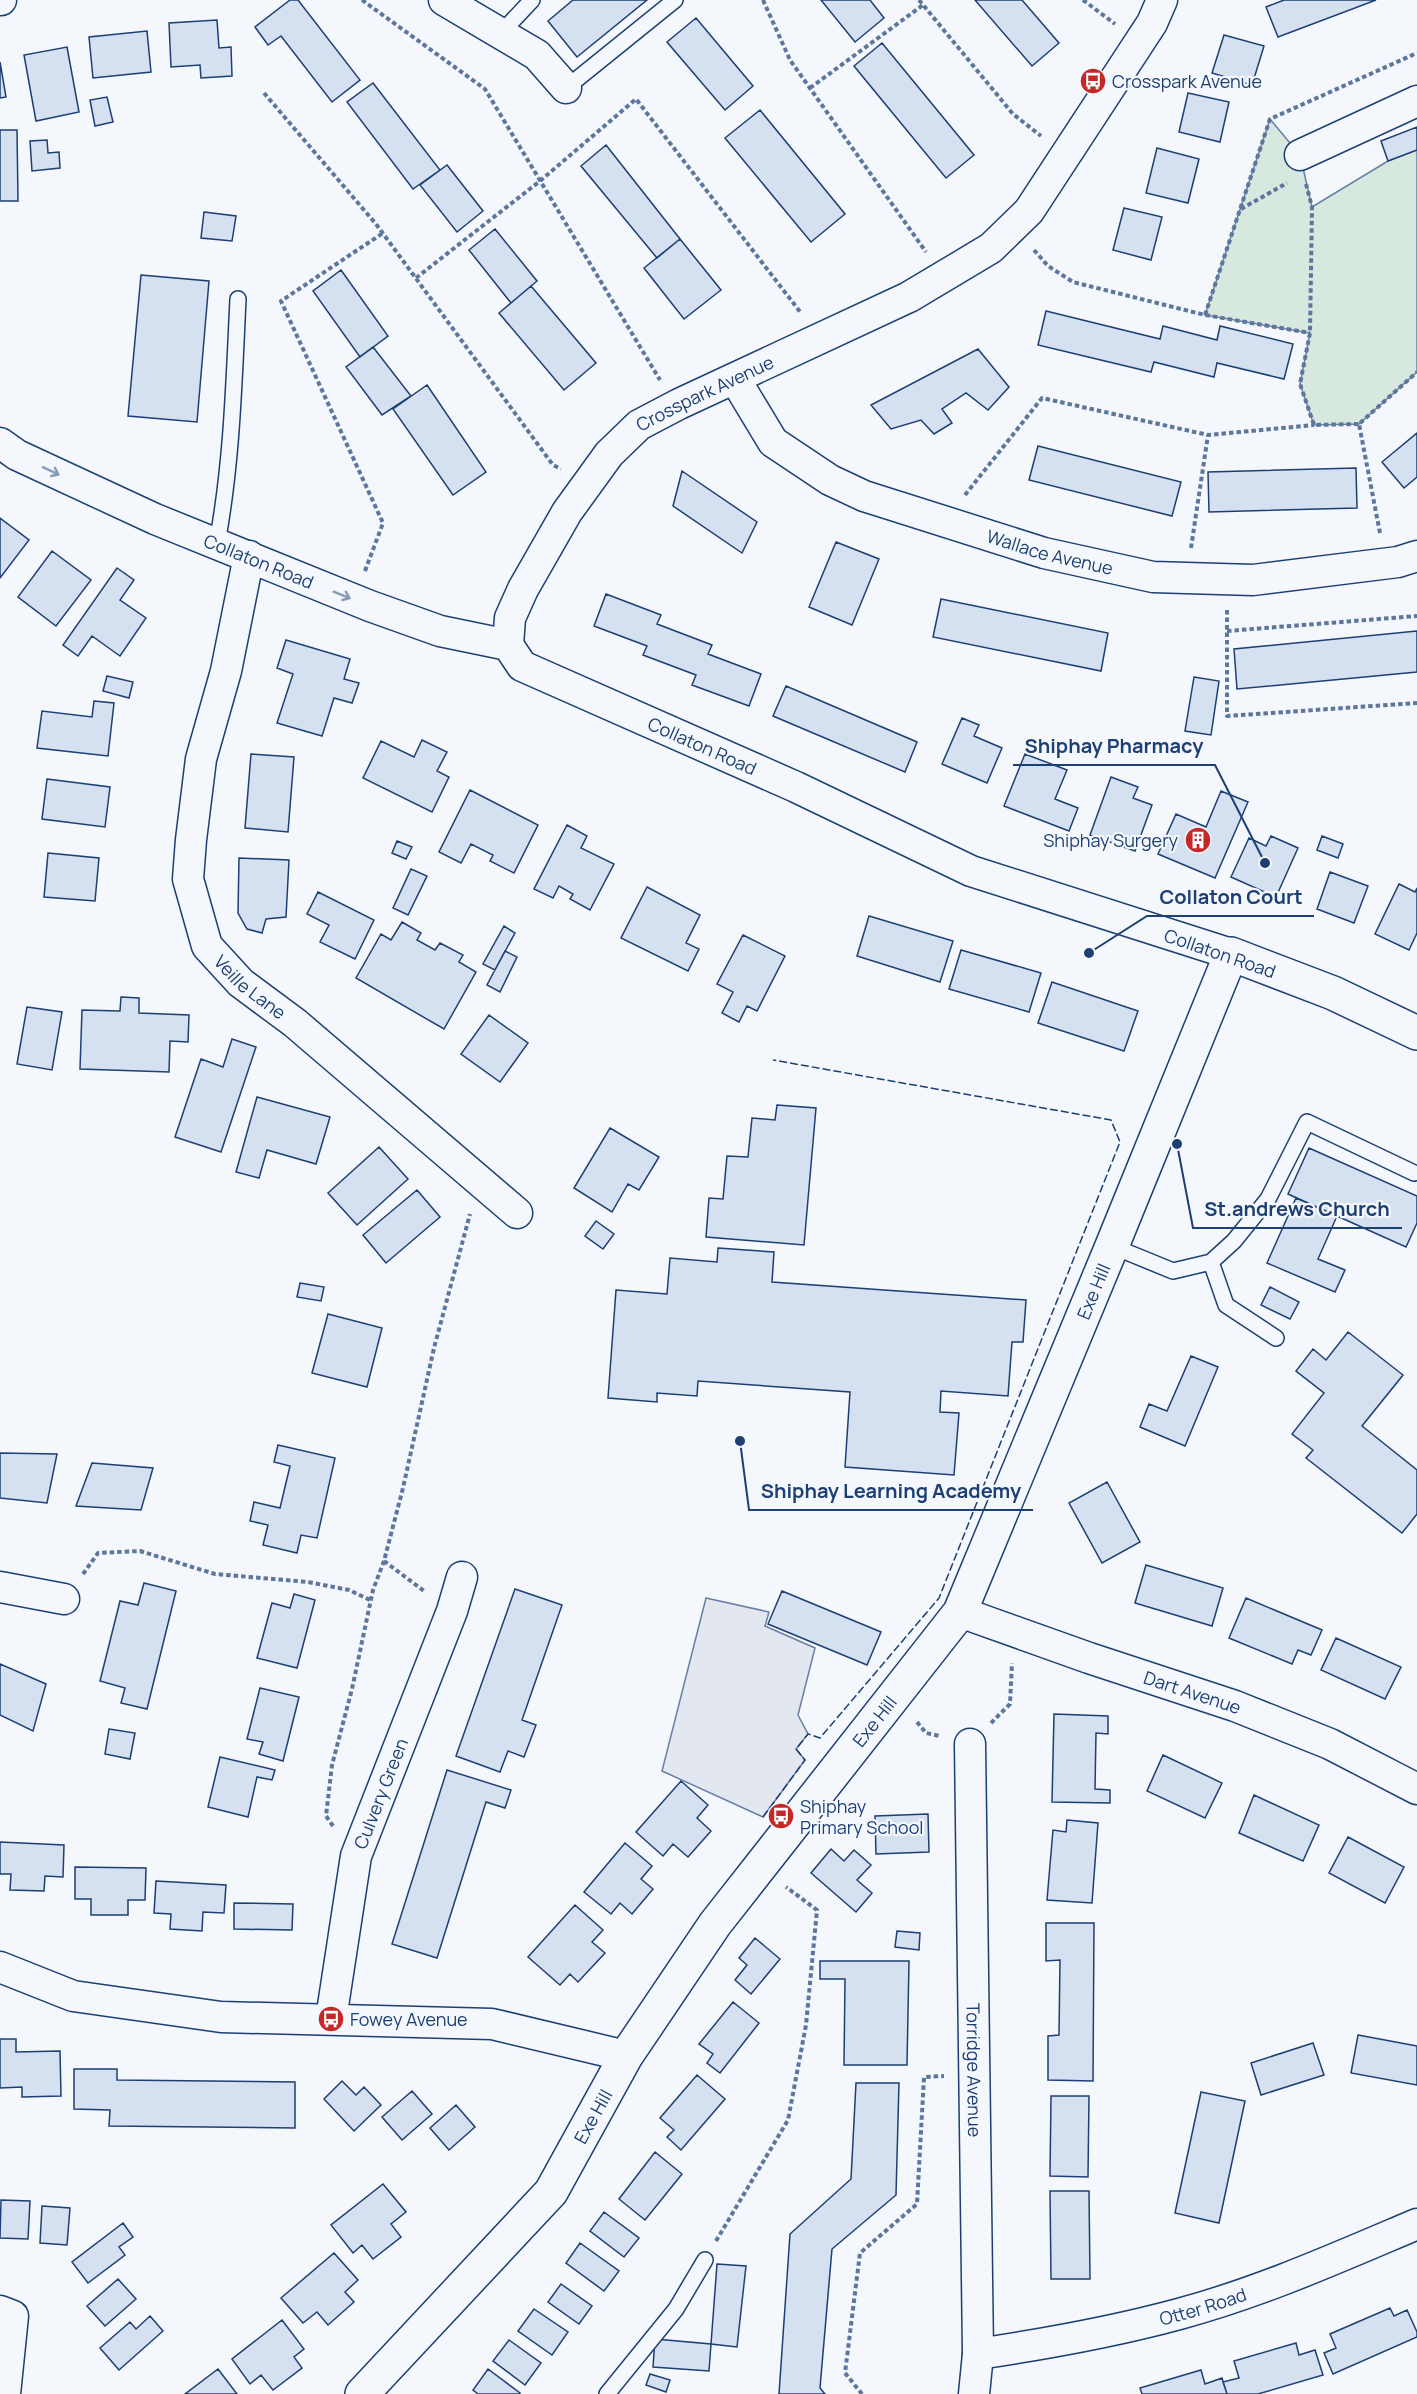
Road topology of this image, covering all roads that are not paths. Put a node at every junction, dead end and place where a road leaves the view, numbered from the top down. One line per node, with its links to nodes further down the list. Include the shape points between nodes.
1 (444, 0): 5 (street)
2 (532, 0): 5 (lane)
3 (675, 0): 6 (lane)
4 (1162, 0): 10 (street, Crosspark Avenue, via 1152,23 1029,211 991,248 909,297)
5 (501, 33): 6 (street, via 537,55)
6 (566, 88)
7 (1417, 101): 8 (street)
8 (1302, 164)
9 (238, 299): 12 (lane, via 232,426)
10 (735, 379): 14 (street, Wallace Avenue, via 773,442 830,480 864,496 1044,553 1153,577 1253,580 1385,564); 15 (street, Crosspark Avenue, via 639,425 609,454 567,512 523,589 510,618)
11 (0, 443): 12 (street, Collaton Road, one-way to 12, via 17,455 155,519)
12 (217, 543): 13 (street, Collaton Road)
13 (249, 556): 15 (street, Collaton Road, one-way to 15, via 440,631); 19 (street, Veille Lane, via 226,671 201,759 191,840 188,879 207,946 241,982 295,1023)
14 (1417, 556)
15 (508, 645): 16 (street, Collaton Road, via 522,666 796,787 970,871)
16 (1231, 954): 17 (street, Collaton Road, via 1333,993); 20 (street, Exe Hill)
17 (1417, 1032)
18 (1414, 1173): 21 (lane, via 1307,1122 1268,1199)
19 (517, 1213)
20 (1112, 1246): 21 (lane, via 1173,1271); 26 (street, Exe Hill)
21 (1211, 1262): 22 (lane, via 1226,1305)
22 (1276, 1338)
23 (462, 1577): 30 (street, Culvery Green, via 356,1856)
24 (0, 1587): 25 (street)
25 (64, 1599)
26 (960, 1612): 28 (street, Dart Avenue, via 1235,1706 1330,1744); 31 (street, Exe Hill, via 715,1924)
27 (970, 1744): 35 (street, Torridge Avenue)
28 (1417, 1789)
29 (0, 1967): 30 (street, via 73,1996 221,2017)
30 (331, 2019): 31 (street, via 492,2024)
31 (626, 2056): 37 (street, Exe Hill, via 551,2192)
32 (1417, 2224): 35 (street, Otter Road, via 1284,2279 1179,2314 1068,2340)
33 (705, 2260): 38 (lane, via 676,2309)
34 (0, 2311): 36 (street, via 13,2316)
35 (978, 2354): 39 (street, Torridge Avenue)
36 (5, 2394)
37 (362, 2394)
38 (608, 2394)
39 (974, 2394)

